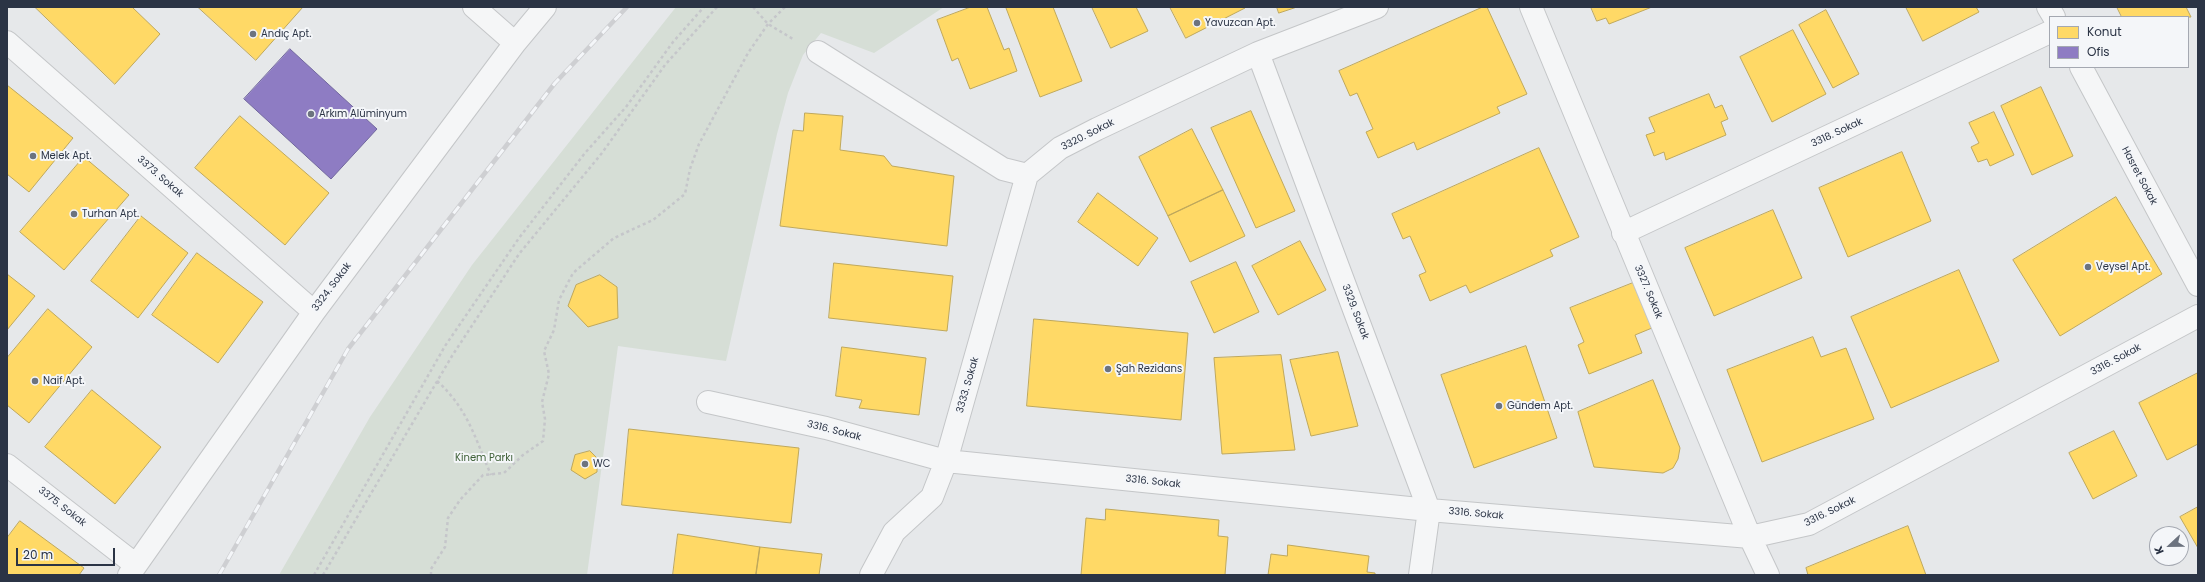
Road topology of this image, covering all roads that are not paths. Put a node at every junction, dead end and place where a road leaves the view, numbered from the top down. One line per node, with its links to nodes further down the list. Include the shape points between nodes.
1 (474, 7): 9 (street)
2 (545, 7): 9 (street, 3324. Sokak)
3 (1377, 7): 11 (street, 3320. Sokak)
4 (1531, 7): 14 (street, 3327. Sokak)
5 (2048, 7): 6 (street)
6 (2053, 16)
7 (2049, 32): 14 (street, 3318. Sokak)
8 (7, 42): 16 (street, 3373. Sokak)
9 (515, 42): 16 (street, 3324. Sokak)
10 (818, 52): 13 (street, via 1003,169)
11 (1258, 53): 13 (street, 3320. Sokak, via 1060,148); 21 (street, 3329. Sokak)
12 (2082, 68): 15 (street, Hasret Sokak)
13 (1027, 175): 19 (street, 3333. Sokak)
14 (1624, 233): 22 (street, 3327. Sokak)
15 (2198, 285)
16 (314, 312): 23 (street, 3324. Sokak)
17 (2198, 316): 22 (street, 3316. Sokak, via 1809,524)
18 (708, 402): 19 (street, 3316. Sokak, via 826,428)
19 (946, 461): 21 (street, 3316. Sokak); 24 (street, 3333. Sokak, via 932,497 894,532)
20 (7, 465): 23 (street, 3375. Sokak)
21 (1429, 510): 22 (street, 3316. Sokak); 25 (street, 3329. Sokak)
22 (1750, 537): 26 (street, 3327. Sokak)
23 (132, 570)
24 (871, 575)
25 (1420, 575)
26 (1768, 575)

